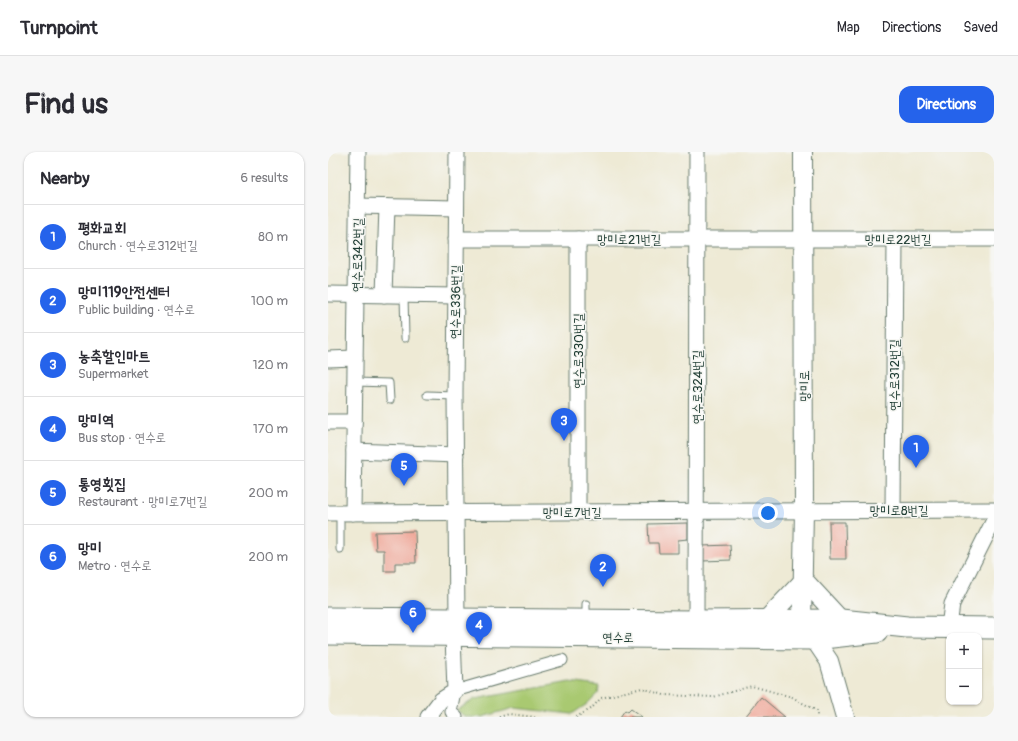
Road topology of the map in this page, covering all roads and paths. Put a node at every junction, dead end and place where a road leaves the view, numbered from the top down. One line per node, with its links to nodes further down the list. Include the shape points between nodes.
1 (358, 152): 5 (street, 연수로342번길)
2 (457, 152): 7 (street, 연수로336번길)
3 (697, 152): 10 (street, 연수로324번길)
4 (803, 152): 13 (street, 망미로)
5 (357, 206): 6 (street); 15 (street, 연수로342번길)
6 (387, 207): 7 (street); 16 (street)
7 (456, 208): 8 (street, 연수로336번길)
8 (456, 239): 9 (street, 망미로21번길); 18 (street, 연수로336번길)
9 (578, 239): 10 (street, 망미로21번길); 35 (street, 연수로330번길)
10 (697, 239): 13 (street, 망미로21번길); 34 (street, 연수로324번길)
11 (895, 239): 12 (street, 망미로22번길); 13 (street, 망미로22번길); 31 (street, 연수로312번길)
12 (994, 239)
13 (803, 240): 30 (street, 망미로)
14 (328, 294): 15 (street)
15 (356, 294): 16 (street); 20 (street, 연수로342번길)
16 (384, 295): 17 (street)
17 (404, 295): 18 (street); 19 (lane)
18 (456, 296): 24 (street, 연수로336번길)
19 (405, 338)
20 (355, 358): 21 (street); 22 (street, 연수로342번길)
21 (328, 359)
22 (355, 382): 25 (lane, via 389,383); 27 (street, 연수로342번길)
23 (428, 395): 24 (lane)
24 (455, 396): 29 (street, 연수로336번길)
25 (390, 400)
26 (328, 422): 27 (street)
27 (354, 422): 28 (street, 연수로342번길)
28 (354, 451): 29 (street); 36 (street, 연수로342번길)
29 (456, 455): 33 (street, 연수로336번길)
30 (804, 510): 31 (street, 망미로8번길); 34 (street, 망미로7번길); 39 (street, 망미로)
31 (893, 510): 32 (street, 망미로8번길)
32 (994, 510)
33 (457, 511): 35 (street, 망미로7번길); 36 (street, 망미로7번길); 47 (street, 연수로336번길)
34 (696, 511): 35 (street, 망미로7번길); 42 (street, 연수로324번길)
35 (578, 512)
36 (340, 513): 38 (lane)
37 (994, 520): 48 (street, via 952,604)
38 (340, 549)
39 (804, 580): 41 (street); 43 (street); 44 (street, 망미로)
40 (328, 618): 47 (main road, 연수로)
41 (841, 620): 44 (main road, 연수로); 46 (main road, 연수로)
42 (696, 621): 43 (main road, 연수로); 45 (main road, 연수로)
43 (765, 621): 44 (main road, 연수로)
44 (802, 621): 51 (street)
45 (586, 624): 47 (main road, 연수로); 51 (main road, 연수로)
46 (907, 627): 48 (main road, 연수로); 51 (main road, 연수로)
47 (455, 628): 50 (main road, 연수로); 53 (street, 연수로336번길)
48 (949, 628): 49 (main road, 연수로)
49 (994, 628)
50 (328, 634)
51 (814, 638): 60 (street, via 829,661)
52 (562, 660): 53 (street)
53 (454, 691): 54 (street, via 441,700); 55 (street, via 451,712)
54 (428, 717)
55 (457, 717)
56 (499, 717): 57 (path, via 509,714)
57 (535, 717)
58 (576, 717): 59 (path, via 591,709 601,698 642,688 664,695 713,698 752,686 792,697 816,711)
59 (817, 717)
60 (845, 717)

